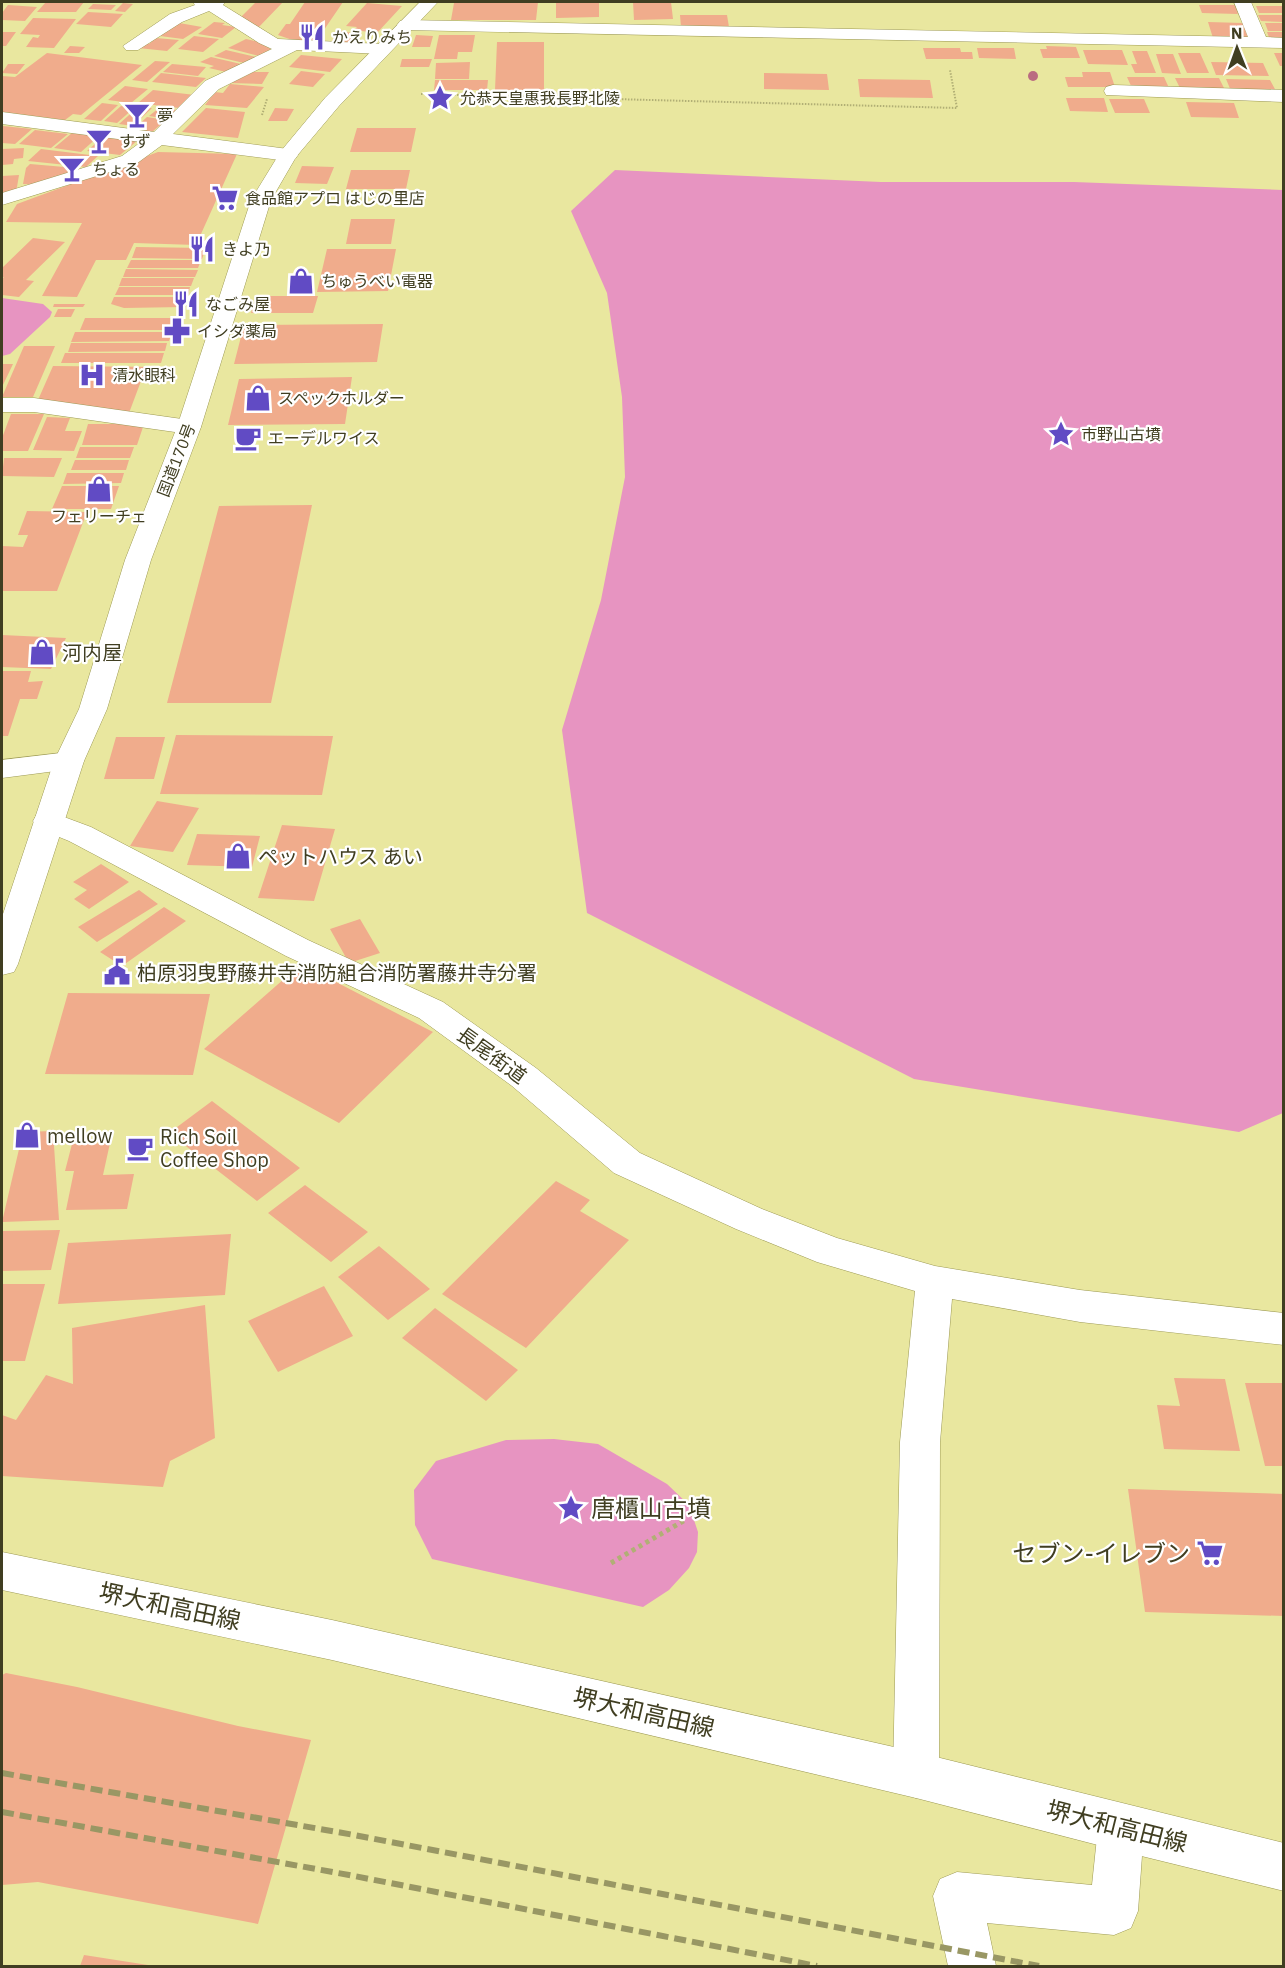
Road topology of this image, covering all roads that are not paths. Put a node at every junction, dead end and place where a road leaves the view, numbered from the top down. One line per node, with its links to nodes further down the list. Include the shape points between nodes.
1 (429, 2): 4 (main road, 国道170号)
2 (1243, 2): 5 (main road)
3 (210, 3): 7 (main road, via 176,18); 8 (main road, via 260,37)
4 (406, 25): 5 (main road); 9 (main road, 国道170号)
5 (1259, 43): 6 (main road)
6 (1284, 44)
7 (132, 46)
8 (292, 46): 9 (main road); 13 (main road, via 212,85)
9 (382, 49): 14 (main road, 国道170号)
10 (1113, 91): 11 (main road)
11 (1284, 96)
12 (3, 120): 13 (main road)
13 (159, 138): 14 (main road); 15 (main road, via 129,160)
14 (288, 155): 17 (main road, 国道170号, via 261,200)
15 (2, 200)
16 (2, 405): 17 (main road, via 34,405)
17 (189, 427): 18 (main road, 国道170号, via 138,560 93,709)
18 (69, 761): 19 (main road); 20 (main road, 国道170号)
19 (2, 769)
20 (48, 821): 21 (main road, 国道170号); 22 (main road, 長尾街道, via 297,948 430,1010 524,1077 627,1163 749,1219 831,1251)
21 (2, 964)
22 (935, 1281): 23 (main road, 長尾街道, via 1080,1306); 25 (main road, via 920,1442)
23 (1284, 1329)
24 (2, 1572): 25 (main road, 堺大和高田線, via 332,1640)
25 (916, 1775): 26 (main road, 堺大和高田線)
26 (1121, 1828): 27 (main road, 堺大和高田線); 28 (main road, via 1114,1911 957,1896)
27 (1284, 1867)
28 (972, 1966)

